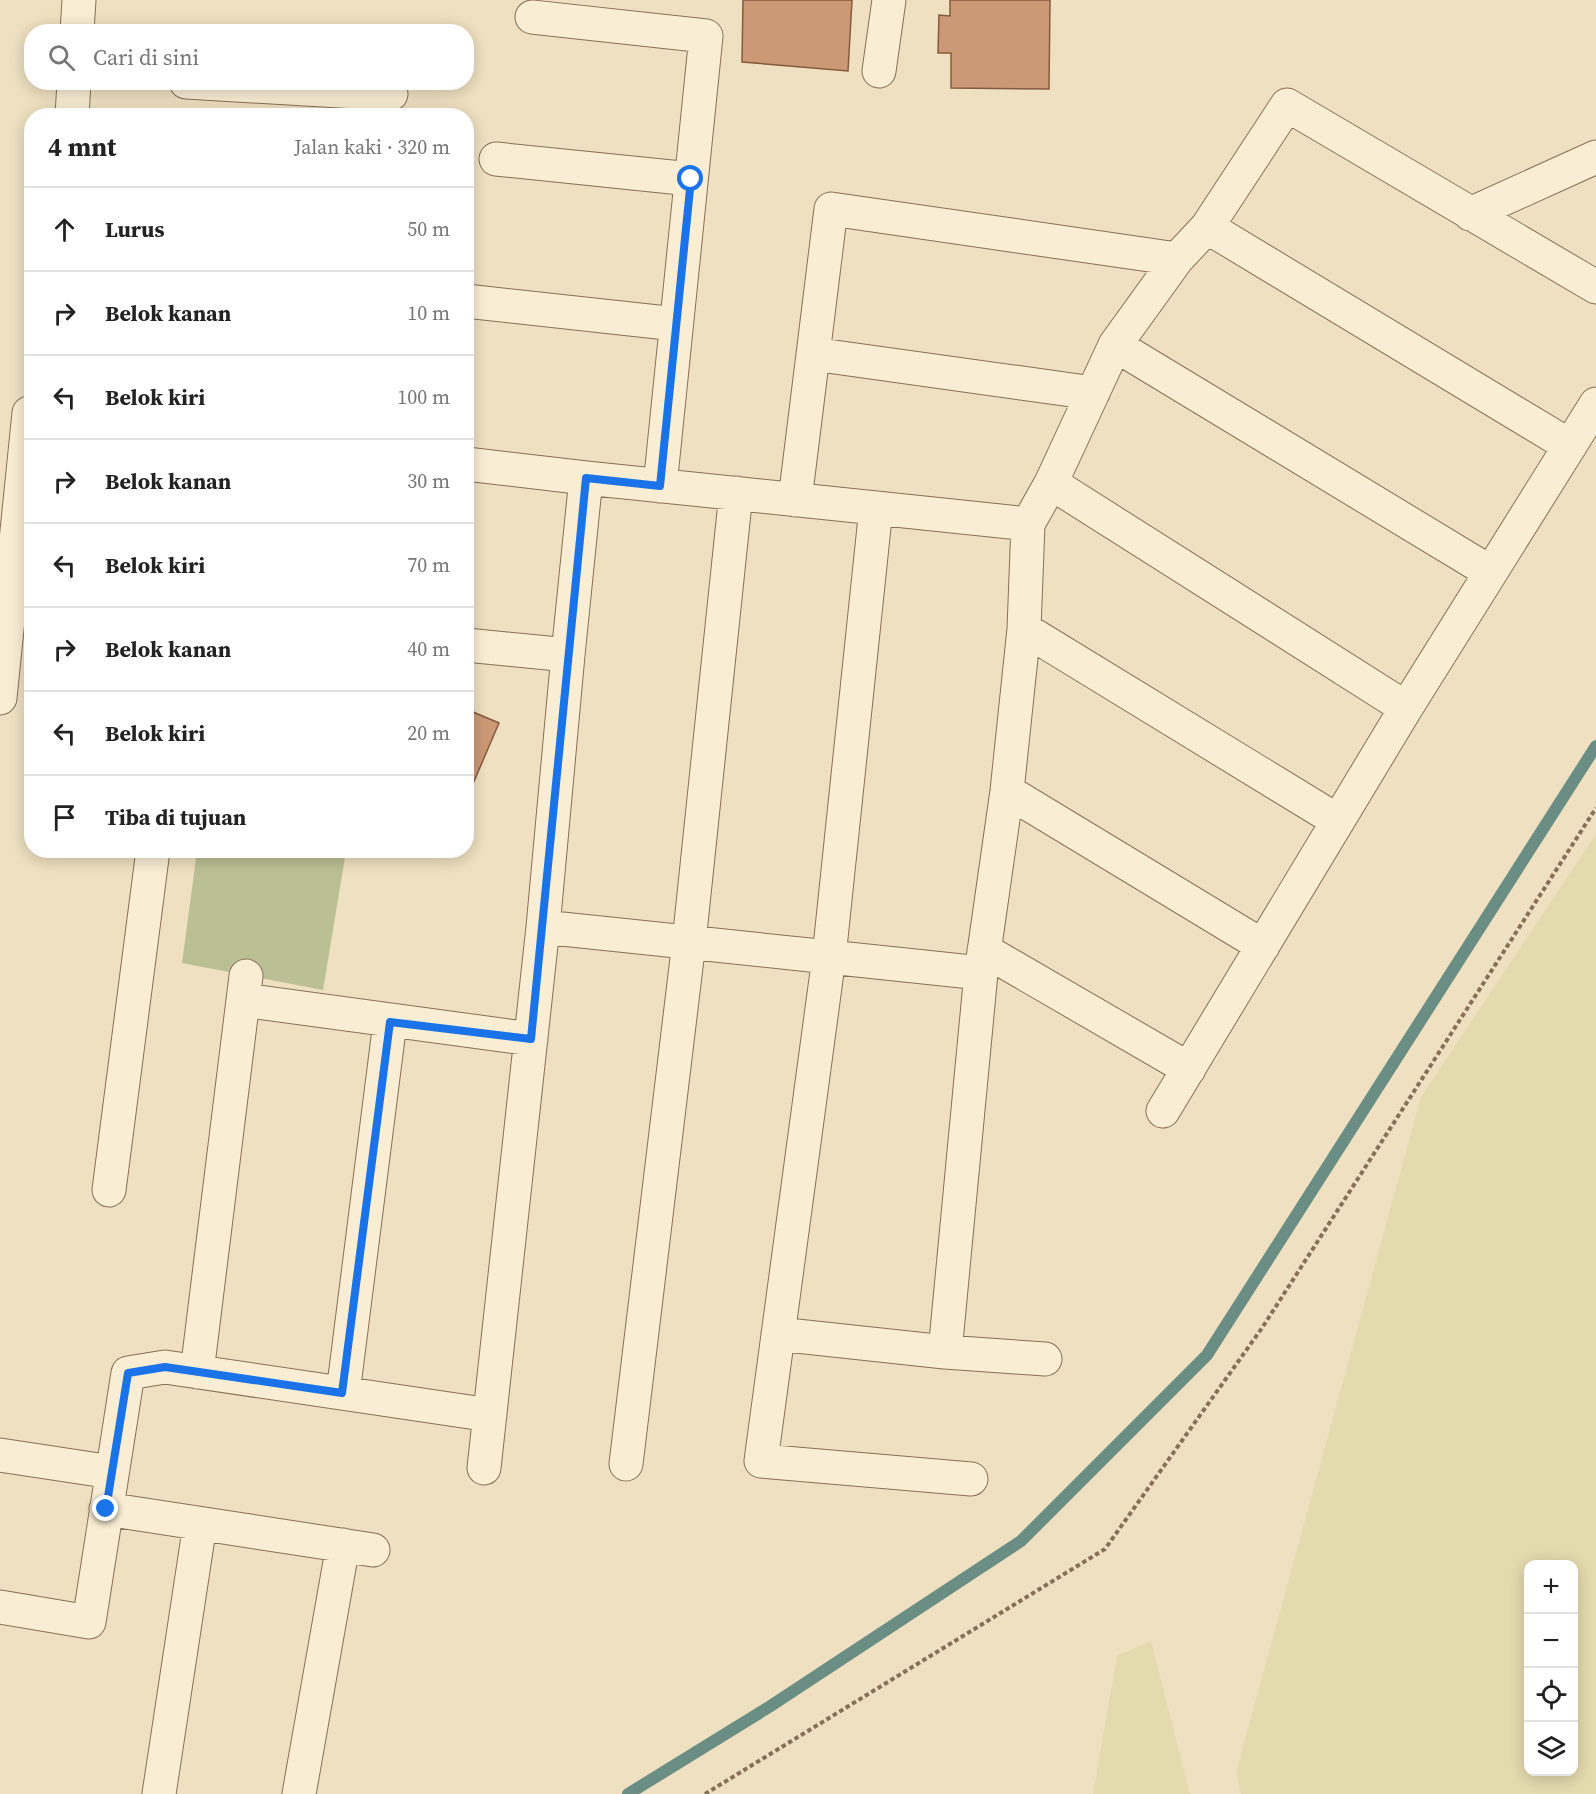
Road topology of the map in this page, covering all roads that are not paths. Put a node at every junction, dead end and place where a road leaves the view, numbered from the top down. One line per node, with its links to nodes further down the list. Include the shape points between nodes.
1 (79, 0): 4 (street)
2 (889, 0): 5 (street)
3 (532, 17): 12 (street, via 706,36)
4 (78, 24)
5 (879, 71)
6 (74, 90): 9 (street)
7 (323, 90): 8 (street)
8 (391, 94)
9 (72, 108)
10 (1596, 157): 13 (street)
11 (495, 159): 12 (street)
12 (691, 179): 18 (street)
13 (1470, 214): 14 (street, via 1287,105); 16 (street)
14 (1207, 227): 15 (street); 23 (street)
15 (1177, 259): 19 (street); 20 (street, via 831,209)
16 (1596, 288)
17 (474, 302): 18 (street)
18 (676, 324): 28 (street)
19 (1115, 345): 21 (street); 33 (street)
20 (813, 354): 21 (street); 30 (street)
21 (1093, 393): 27 (street)
22 (1596, 404): 23 (street)
23 (1570, 446): 33 (street)
24 (474, 465): 26 (street)
25 (24, 466): 34 (street)
26 (586, 478): 28 (street); 37 (street)
27 (1051, 483): 32 (street); 39 (street)
28 (660, 486): 29 (street)
29 (736, 493): 30 (street); 44 (street)
30 (795, 500): 31 (street)
31 (876, 508): 32 (street); 46 (street)
32 (1028, 524): 35 (street)
33 (1490, 572): 39 (street)
34 (14, 600): 38 (street)
35 (1024, 629): 40 (street); 41 (street)
36 (474, 646): 37 (street)
37 (568, 655): 43 (street)
38 (0, 698)
39 (1406, 708): 41 (street)
40 (1007, 791): 45 (street); 47 (street)
41 (1338, 821): 45 (street)
42 (152, 858): 52 (street)
43 (543, 927): 44 (street); 49 (street)
44 (689, 942): 46 (street); 60 (street)
45 (1263, 946): 50 (street)
46 (829, 957): 47 (street); 53 (street)
47 (982, 962): 50 (street); 54 (street)
48 (390, 1022): 49 (street); 56 (street, via 245,988); 57 (street)
49 (531, 1039): 58 (street)
50 (1189, 1069): 51 (street)
51 (1164, 1111)
52 (109, 1190)
53 (778, 1334): 54 (street); 63 (street, via 761,1461)
54 (945, 1352): 55 (street)
55 (1046, 1359)
56 (197, 1371): 57 (street); 62 (street, via 165,1367 128,1373)
57 (342, 1393): 58 (street)
58 (490, 1415): 61 (street)
59 (0, 1455): 62 (street)
60 (626, 1464)
61 (484, 1468)
62 (112, 1472): 64 (street)
63 (971, 1479)
64 (106, 1509): 65 (street); 66 (street, via 89,1622)
65 (200, 1524): 67 (street); 68 (street, via 358,1547)
66 (0, 1607)
67 (159, 1794)
68 (299, 1794)

